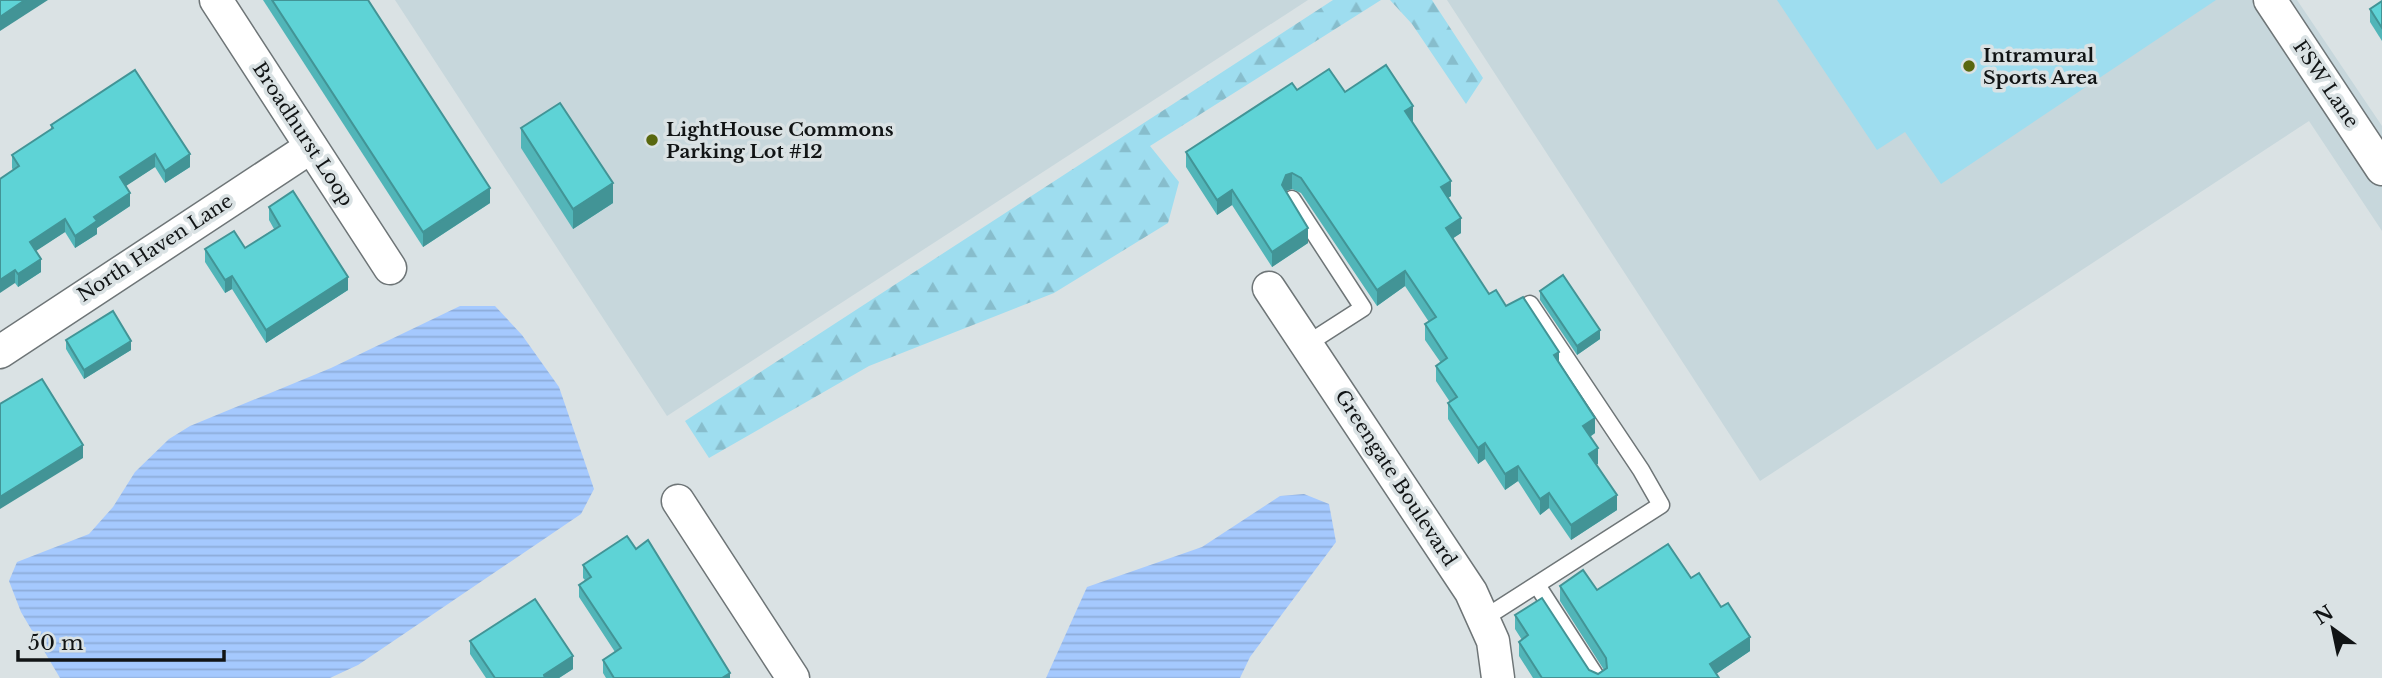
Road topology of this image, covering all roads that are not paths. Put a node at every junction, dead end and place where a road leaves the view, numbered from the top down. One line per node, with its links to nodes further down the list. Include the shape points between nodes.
1 (216, 0): 3 (street, Broadhurst Loop)
2 (2270, 0): 4 (street, FSW Lane)
3 (311, 146): 6 (street, Broadhurst Loop); 10 (street, North Haven Lane)
4 (2380, 161)
5 (1292, 199): 9 (lane, via 1363,308)
6 (390, 268)
7 (1269, 288): 9 (street, Greengate Boulevard)
8 (1530, 304): 12 (lane, via 1661,505)
9 (1307, 344): 13 (street, Greengate Boulevard, via 1471,592)
10 (0, 352)
11 (678, 501): 14 (street)
12 (1538, 585): 13 (lane); 16 (lane)
13 (1483, 619): 15 (street, Greengate Boulevard, via 1493,640)
14 (793, 678)
15 (1498, 678)
16 (1597, 678)

